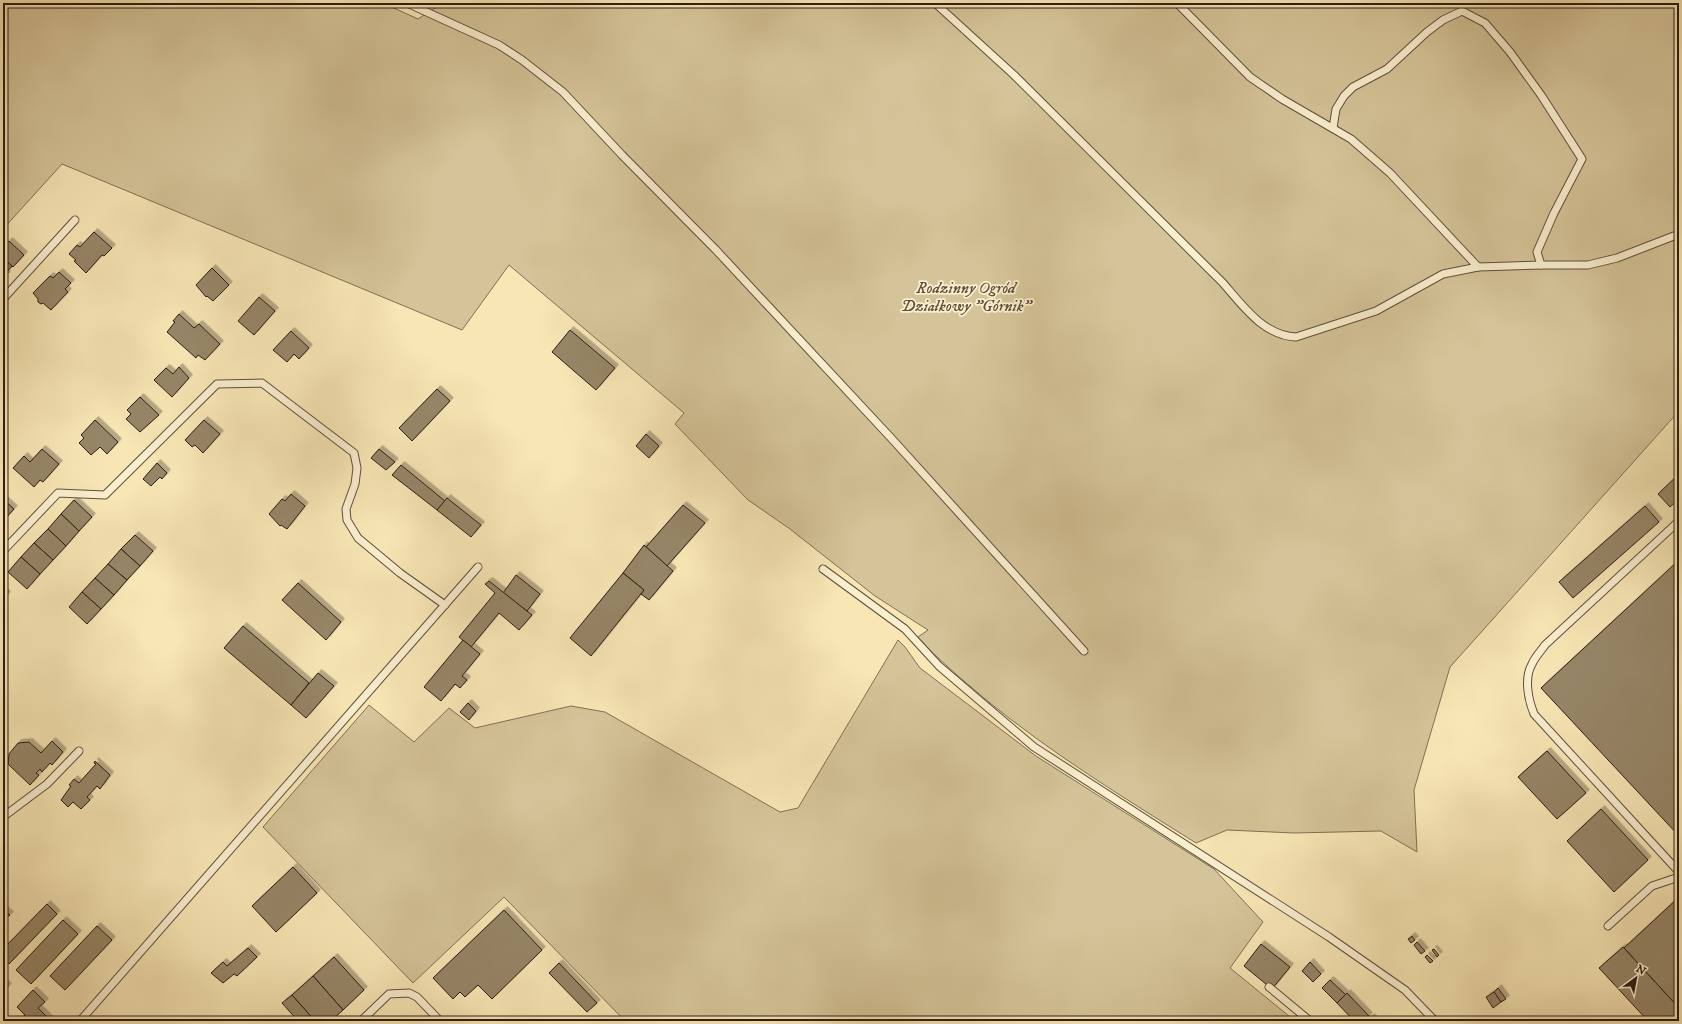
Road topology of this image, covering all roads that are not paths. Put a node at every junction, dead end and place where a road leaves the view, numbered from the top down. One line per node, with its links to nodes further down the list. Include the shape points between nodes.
1 (407, 3): 15 (lane, via 499,45 563,92 716,250 892,438)
2 (935, 3): 8 (lane, via 1017,79 1223,283 1255,319 1286,337 1296,337 1376,311 1443,274)
3 (1177, 3): 4 (lane, via 1250,77)
4 (1333, 128): 7 (lane, via 1336,109 1353,87 1387,69 1443,20 1462,11 1485,23 1519,64 1582,159 1554,213 1538,252); 8 (lane, via 1351,138 1390,174)
5 (75, 220): 9 (lane)
6 (1679, 234): 7 (lane, via 1617,258 1588,265)
7 (1541, 265): 8 (lane)
8 (1478, 267)
9 (3, 299)
10 (1679, 521): 18 (lane, via 1545,645 1531,665 1528,686 1534,714)
11 (3, 551): 14 (lane, via 58,493 105,495 217,384 262,383 354,453 358,468 346,509 347,520 358,538 400,573)
12 (478, 567): 14 (lane)
13 (824, 569): 26 (lane, via 905,630 939,666 1034,747 1329,937 1405,990)
14 (445, 605): 22 (lane)
15 (1084, 651)
16 (79, 751): 17 (lane, via 47,784)
17 (3, 817)
18 (1679, 872)
19 (1679, 877): 20 (lane, via 1652,886)
20 (1608, 926)
21 (1268, 986): 25 (lane)
22 (80, 1021)
23 (360, 1021): 24 (lane, via 389,994 409,993)
24 (440, 1021)
25 (1310, 1021)
26 (1435, 1021)

